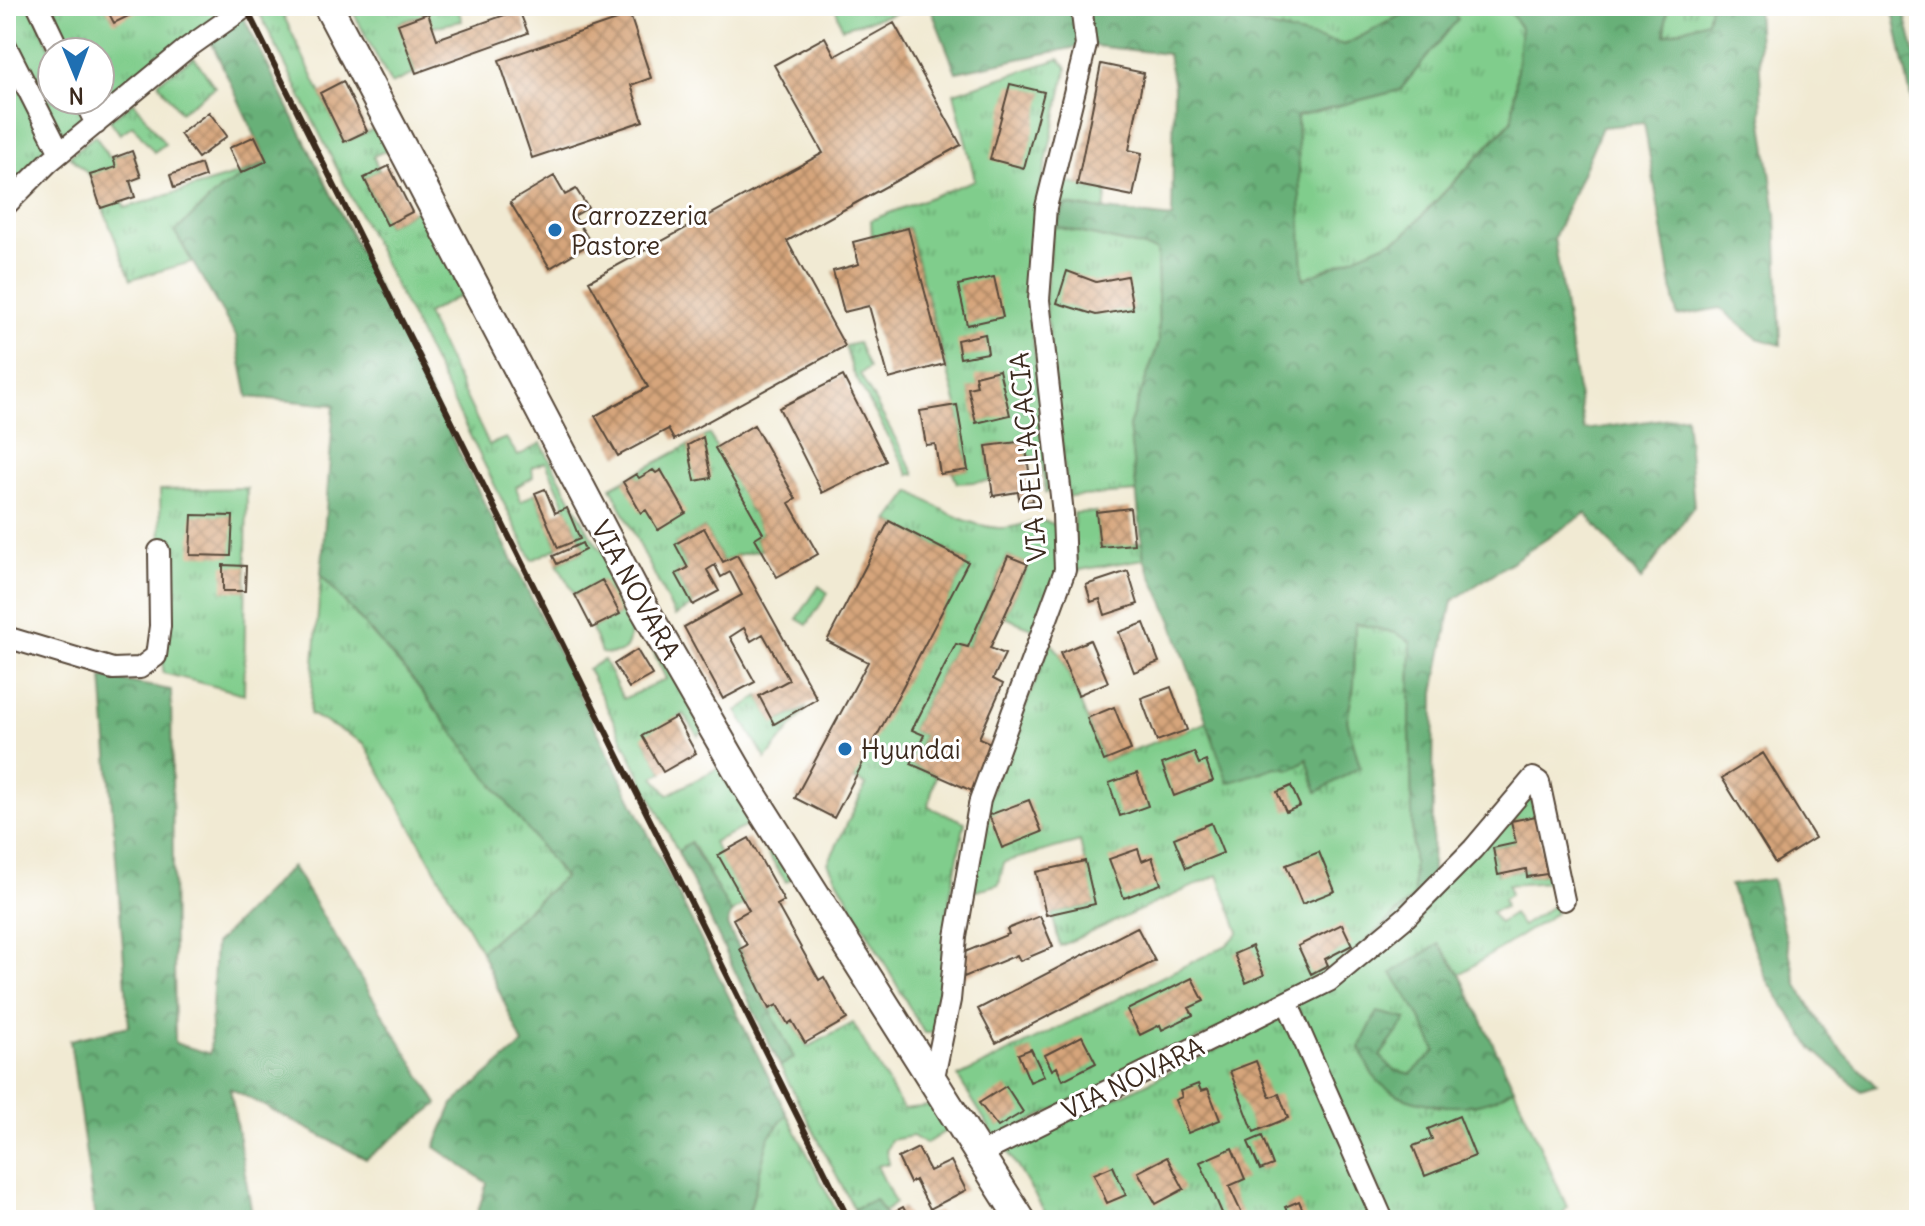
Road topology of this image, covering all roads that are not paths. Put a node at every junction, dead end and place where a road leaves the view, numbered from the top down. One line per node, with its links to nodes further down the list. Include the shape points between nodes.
1 (38, 6): 6 (street)
2 (247, 6): 5 (street)
3 (328, 6): 16 (main road, VIA NOVARA, via 641,603 746,785)
4 (1081, 6): 16 (street, VIA DELL'ACACIA, via 1086,45 1046,207 1039,300 1065,570 980,800)
5 (217, 15): 9 (street, via 186,49)
6 (52, 36)
7 (6, 46): 10 (street)
8 (92, 116): 9 (street)
9 (96, 124): 10 (street)
10 (60, 153): 11 (street)
11 (6, 205)
12 (159, 551): 13 (street, via 156,656 140,668 113,669)
13 (6, 637)
14 (1564, 900): 15 (street, VIA NOVARA, via 1539,782 1533,778 1406,917 1329,981)
15 (1287, 1002): 17 (street, VIA NOVARA); 19 (street)
16 (933, 1082): 17 (main road, VIA NOVARA)
17 (980, 1154): 18 (main road, VIA NOVARA)
18 (1021, 1220)
19 (1383, 1220)

